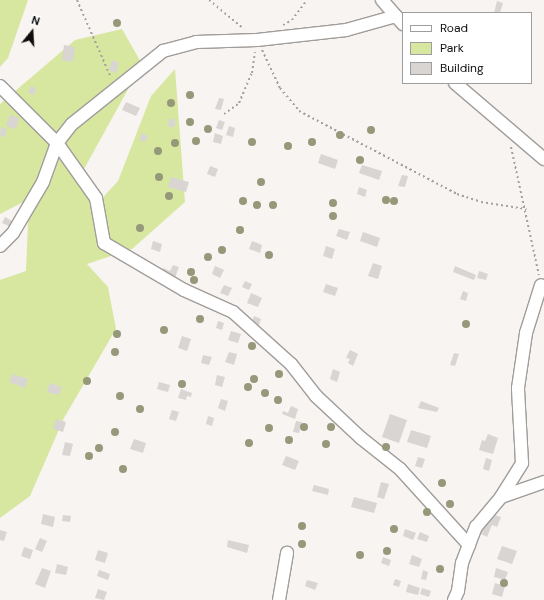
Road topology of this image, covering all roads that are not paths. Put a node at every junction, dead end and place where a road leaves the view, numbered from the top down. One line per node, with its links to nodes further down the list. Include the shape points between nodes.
1 (382, 0): 2 (street)
2 (400, 20): 5 (street, via 346,30 257,40 196,42 163,51 72,124)
3 (456, 84): 6 (street)
4 (0, 86): 5 (street)
5 (57, 143): 7 (street, via 43,182 13,233); 11 (street, via 96,198 104,243 184,290 233,312 291,364 316,396 361,438 400,469)
6 (544, 159)
7 (0, 246)
8 (541, 286): 10 (street, via 526,333 518,388 522,463)
9 (544, 482): 10 (street)
10 (501, 497): 11 (street, via 476,526)
11 (469, 545): 14 (street)
12 (287, 553): 13 (street)
13 (279, 600)
14 (454, 600)

